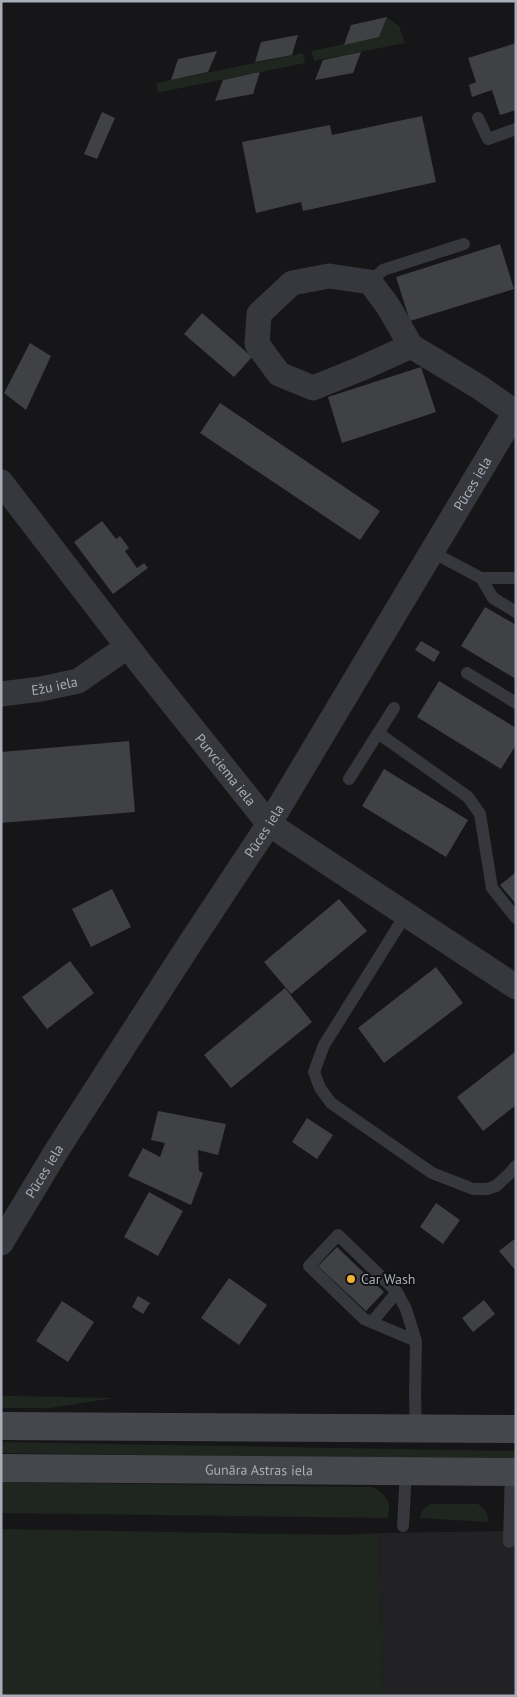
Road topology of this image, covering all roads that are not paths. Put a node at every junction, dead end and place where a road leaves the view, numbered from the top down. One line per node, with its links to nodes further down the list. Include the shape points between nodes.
1 (478, 118): 2 (lane, via 488,139)
2 (516, 129)
3 (464, 244): 4 (lane, via 383,270)
4 (370, 282): 5 (street); 5 (street, via 329,276 292,283 259,314 257,344 279,374 313,388)
5 (411, 346): 6 (street)
6 (516, 411): 8 (street, Pūces iela)
7 (1, 482): 12 (street, Purvciema iela)
8 (432, 552): 9 (lane); 19 (street, Pūces iela)
9 (481, 578): 10 (lane); 11 (lane, via 493,598)
10 (516, 578)
11 (516, 612)
12 (127, 647): 14 (street, Ežu iela, via 78,680); 19 (street, Purvciema iela)
13 (467, 673): 15 (lane)
14 (1, 694)
15 (516, 703)
16 (394, 708): 17 (lane)
17 (378, 733): 18 (lane); 21 (lane, via 468,797 480,814 492,888)
18 (349, 779)
19 (269, 824): 20 (street, Purvciema iela); 24 (street, Pūces iela, via 58,1150)
20 (406, 914): 22 (street, Purvciema iela); 23 (lane, via 324,1045 314,1072 320,1088 331,1104 432,1173 473,1189 487,1188 496,1186)
21 (516, 918)
22 (516, 987)
23 (516, 1166)
24 (1, 1244)
25 (397, 1292): 26 (lane); 26 (lane, via 338,1235 309,1266 364,1319); 27 (lane)
26 (372, 1322): 27 (lane)
27 (416, 1341): 29 (lane)
28 (1, 1426): 29 (main road)
29 (416, 1429): 30 (main road)
30 (516, 1429)
31 (1, 1468): 32 (main road, Gunāra Astras iela)
32 (406, 1471): 33 (main road, Gunāra Astras iela); 34 (lane)
33 (513, 1472): 35 (lane)
34 (403, 1526)
35 (509, 1542)

